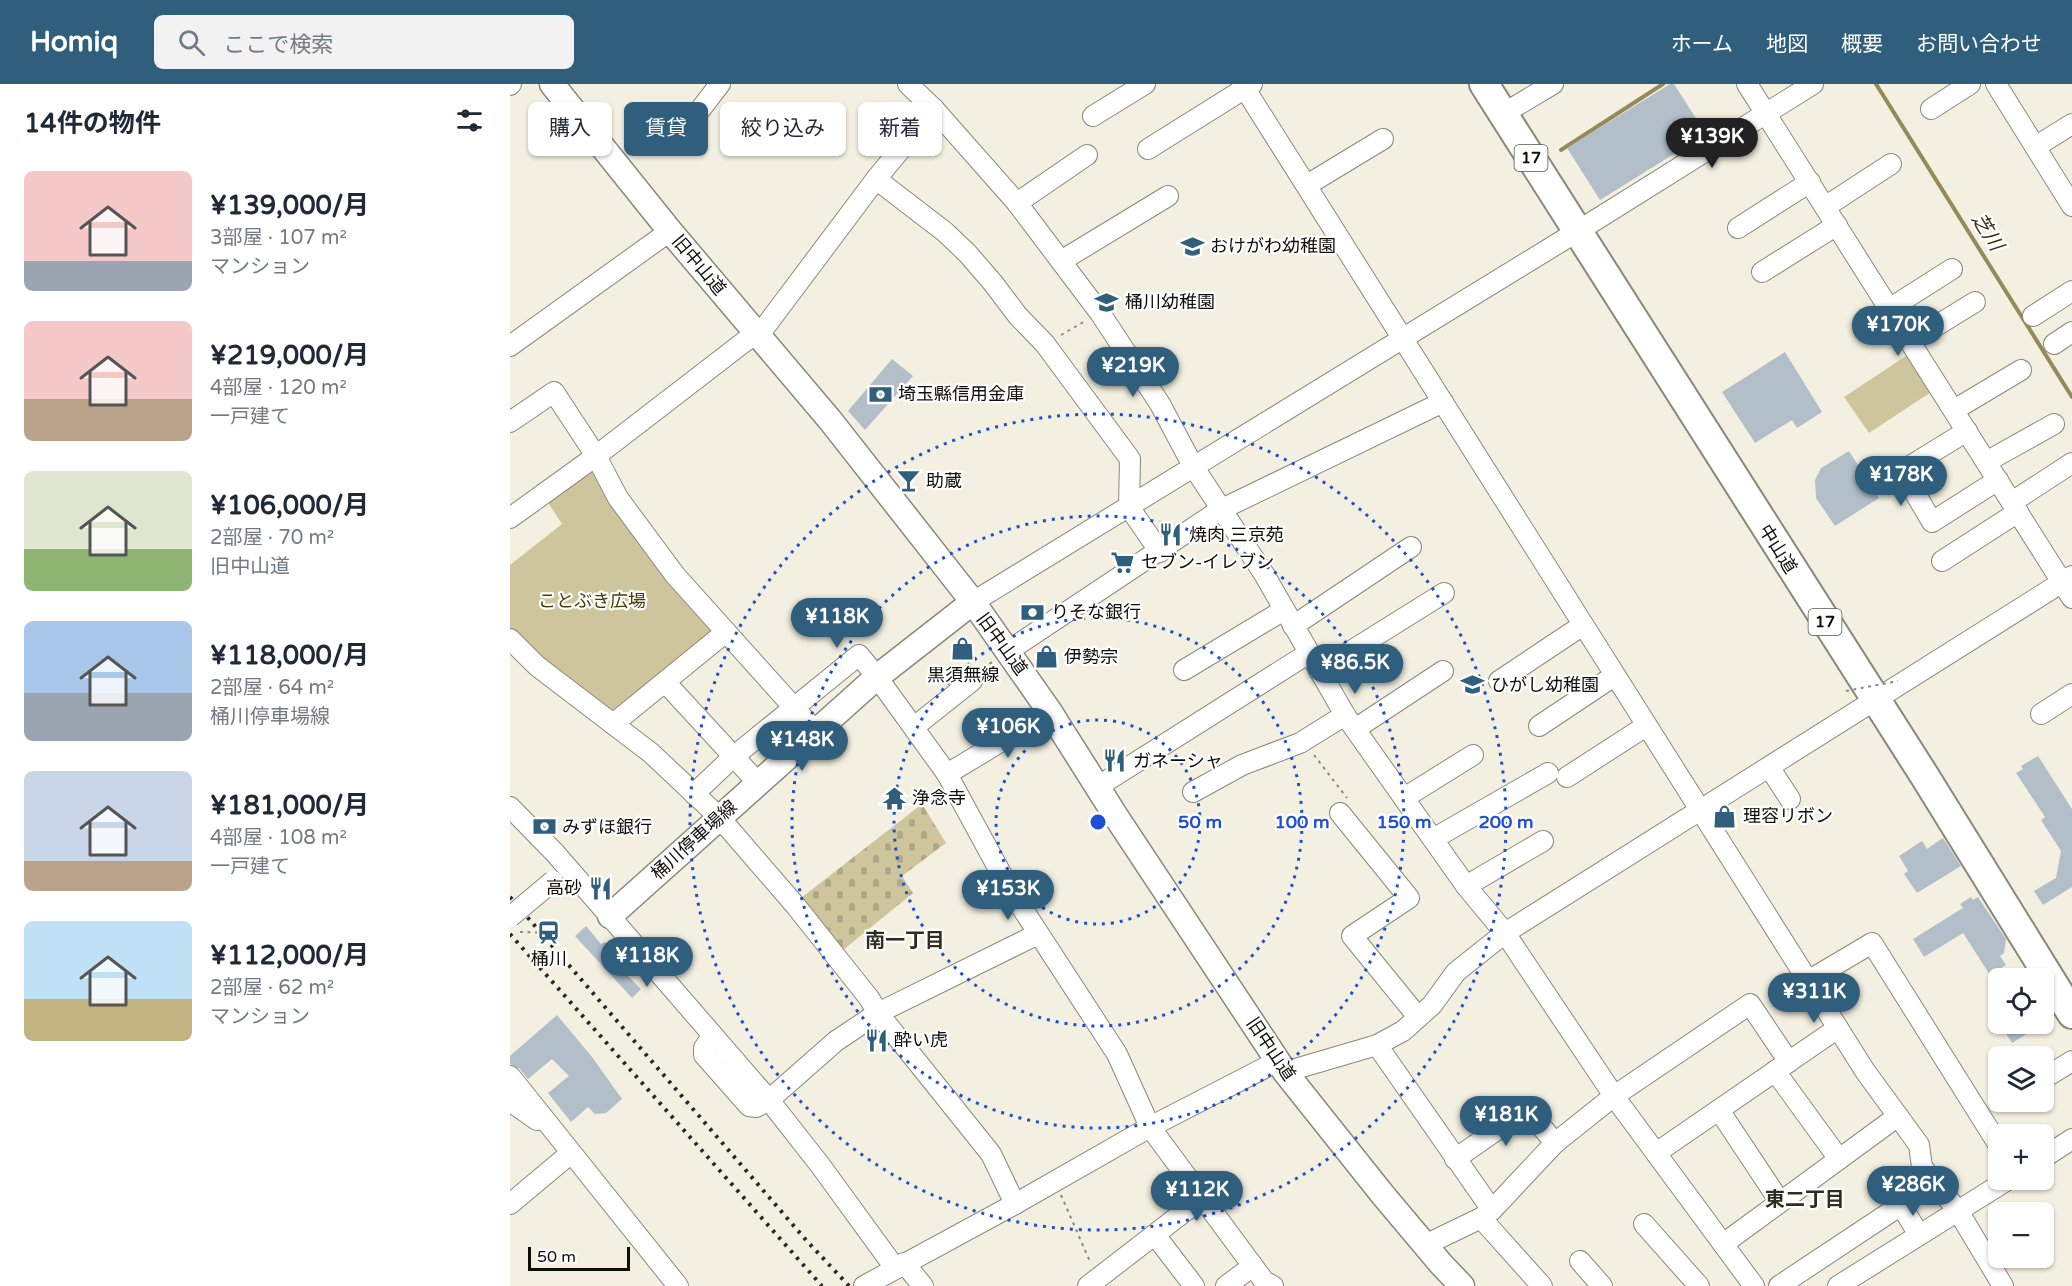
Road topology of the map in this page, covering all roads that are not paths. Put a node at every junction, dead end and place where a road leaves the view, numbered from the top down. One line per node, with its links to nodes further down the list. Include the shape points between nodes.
1 (552, 84): 36 (main road, 旧中山道)
2 (720, 84): 13 (street)
3 (1145, 84): 17 (street)
4 (1484, 84): 34 (highway, 中山道 / 17)
5 (1553, 84): 12 (street)
6 (1747, 84): 16 (street)
7 (1813, 84): 16 (street)
8 (1970, 84): 15 (street)
9 (1247, 85): 22 (street); 28 (street)
10 (918, 87): 14 (street)
11 (2003, 87): 21 (street)
12 (1509, 95): 34 (highway, 中山道 / 17)
13 (706, 102)
14 (929, 102)
15 (1930, 110)
16 (1766, 112): 27 (street); 34 (street)
17 (1093, 116)
18 (942, 118): 30 (street)
19 (2072, 124): 21 (street)
20 (1383, 139): 28 (street)
21 (2035, 147): 31 (street)
22 (1148, 149)
23 (1087, 155): 30 (street)
24 (895, 156): 26 (street)
25 (1891, 164): 32 (street)
26 (876, 179): 44 (street); 61 (street, via 968,254 1045,344 1130,459)
27 (1810, 182): 32 (street); 35 (street)
28 (1307, 186): 46 (street)
29 (1168, 196): 37 (street)
30 (1017, 203): 37 (street)
31 (2072, 206)
32 (1825, 207): 33 (street)
33 (1837, 225): 39 (street); 42 (street)
34 (1585, 227): 46 (street); 85 (highway, 中山道 / 17)
35 (1738, 228)
36 (670, 231): 44 (main road, 旧中山道); 49 (street)
37 (1061, 261): 59 (street, via 1160,404)
38 (1952, 269): 42 (street)
39 (1762, 272)
40 (2072, 291): 43 (street)
41 (1975, 302): 47 (street)
42 (1889, 309): 47 (street)
43 (2033, 316)
44 (758, 333): 56 (street); 70 (main road, 旧中山道)
45 (2072, 333): 48 (street)
46 (1402, 338): 51 (street); 59 (street)
47 (1910, 342): 52 (street)
48 (2054, 344)
49 (510, 346)
50 (2021, 370): 52 (street)
51 (1443, 402): 63 (street); 72 (street)
52 (1954, 410): 55 (street)
53 (510, 422): 56 (street, via 554,392)
54 (2054, 424): 57 (street)
55 (1967, 431): 57 (street); 60 (street, via 1902,471 1932,522)
56 (596, 456): 64 (street); 73 (street, via 618,498 668,565)
57 (1986, 462): 60 (street)
58 (2072, 463): 62 (street)
59 (1192, 466): 61 (street); 63 (street)
60 (1998, 480): 62 (street)
61 (1129, 507): 66 (street); 70 (street)
62 (2015, 507): 67 (street); 68 (street)
63 (1220, 510): 66 (street); 71 (street)
64 (510, 518)
65 (1411, 548): 71 (street)
66 (1160, 552): 75 (street)
67 (1942, 561)
68 (2069, 585): 85 (street)
69 (1444, 593): 78 (street)
70 (973, 602): 75 (main road, 旧中山道); 81 (main road, 桶川停車場線)
71 (1289, 618): 76 (street); 77 (street)
72 (1583, 625): 80 (street); 83 (street)
73 (726, 632): 84 (street); 87 (street)
74 (510, 639): 91 (street, via 537,666)
75 (1007, 650): 88 (main road, 旧中山道)
76 (1309, 653): 78 (street); 103 (street)
77 (1184, 670)
78 (1319, 670): 90 (street)
79 (1443, 671): 90 (street)
80 (1614, 676): 92 (street); 93 (street)
81 (877, 677): 87 (street, via 859,655); 94 (street); 95 (main road, 桶川停車場線)
82 (972, 681): 94 (street)
83 (1499, 681)
84 (665, 682): 91 (street); 97 (street)
85 (1887, 692): 98 (street); 121 (highway, 中山道 / 17); 123 (highway, 中山道 / 17)
86 (2072, 694): 89 (street)
87 (794, 708): 95 (street); 97 (street)
88 (1050, 712): 100 (street); 103 (main road, 旧中山道)
89 (2041, 714)
90 (1350, 722): 104 (street, via 1242,765); 106 (street)
91 (613, 723): 105 (street)
92 (1539, 726)
93 (1646, 726): 101 (street); 109 (street)
94 (914, 727): 100 (street)
95 (815, 731): 102 (main road, 桶川停車場線)
96 (1473, 755): 106 (street)
97 (733, 758): 102 (street); 105 (street)
98 (1769, 767): 107 (street); 109 (street)
99 (1548, 773): 112 (street)
100 (947, 774): 119 (street)
101 (1567, 777)
102 (758, 783): 111 (main road, 桶川停車場線)
103 (1097, 787): 128 (main road, 旧中山道)
104 (1193, 792)
105 (694, 794): 111 (street)
106 (1404, 798): 112 (street)
107 (1790, 799)
108 (510, 807): 116 (street)
109 (1701, 811): 118 (street); 120 (street)
110 (1340, 813): 124 (street, via 1408,898 1352,936)
111 (719, 817): 116 (main road, 桶川停車場線); 122 (street, via 795,905)
112 (1433, 839): 115 (street)
113 (1543, 841): 115 (street)
114 (554, 881): 117 (street, bridge)
115 (1466, 886): 118 (street)
116 (610, 916): 133 (street)
117 (515, 925)
118 (1505, 933): 124 (street, via 1456,972); 132 (street)
119 (1038, 934): 122 (street); 137 (street, via 1117,1054)
120 (1808, 981): 125 (street); 139 (street, via 1872,942)
121 (2072, 987)
122 (878, 1013): 133 (street, via 836,1041); 151 (street, via 991,1154)
123 (2072, 1014)
124 (1418, 1017): 126 (street)
125 (1838, 1028): 129 (street); 136 (street)
126 (1377, 1046): 128 (street); 145 (street)
127 (2072, 1061): 130 (street)
128 (1282, 1067): 137 (street); 158 (main road, 旧中山道)
129 (1782, 1067): 132 (street, via 1750,1004); 135 (street); 146 (street)
130 (2054, 1072)
131 (510, 1076): 138 (street)
132 (1614, 1096): 141 (street); 144 (street)
133 (769, 1100): 160 (street)
134 (510, 1101): 138 (street)
135 (1719, 1110): 144 (street); 149 (street)
136 (1898, 1116): 146 (street); 152 (street, via 1920,1145 1922,1167)
137 (1150, 1127): 148 (street); 151 (street)
138 (550, 1128): 143 (street)
139 (1988, 1128)
140 (2072, 1139): 142 (street)
141 (1555, 1143): 145 (street, via 1527,1109); 153 (street)
142 (2054, 1151)
143 (571, 1153): 150 (street); 163 (street)
144 (1656, 1153): 157 (street)
145 (1455, 1159): 153 (street)
146 (1839, 1159): 149 (street)
147 (1991, 1190): 152 (street)
148 (1202, 1198): 155 (street); 161 (street)
149 (1780, 1202): 157 (street)
150 (510, 1204)
151 (1015, 1204): 160 (street)
152 (1958, 1211): 156 (street); 176 (street)
153 (1487, 1214): 158 (street); 170 (street)
154 (1644, 1224): 172 (street)
155 (1154, 1229): 162 (street); 166 (street)
156 (1919, 1235): 174 (street, via 1901,1205); 175 (street)
157 (1723, 1244): 173 (street)
158 (1425, 1245): 169 (main road, 旧中山道)
159 (1580, 1261): 171 (street)
160 (899, 1266): 164 (street); 165 (street)
161 (1253, 1266): 167 (street); 168 (street)
162 (1096, 1284)
163 (678, 1286)
164 (864, 1286)
165 (923, 1286)
166 (1194, 1286)
167 (1226, 1286)
168 (1273, 1286)
169 (1462, 1286)
170 (1542, 1286)
171 (1602, 1286)
172 (1699, 1286)
173 (1754, 1286)
174 (1779, 1286)
175 (1838, 1286)
176 (2003, 1286)

